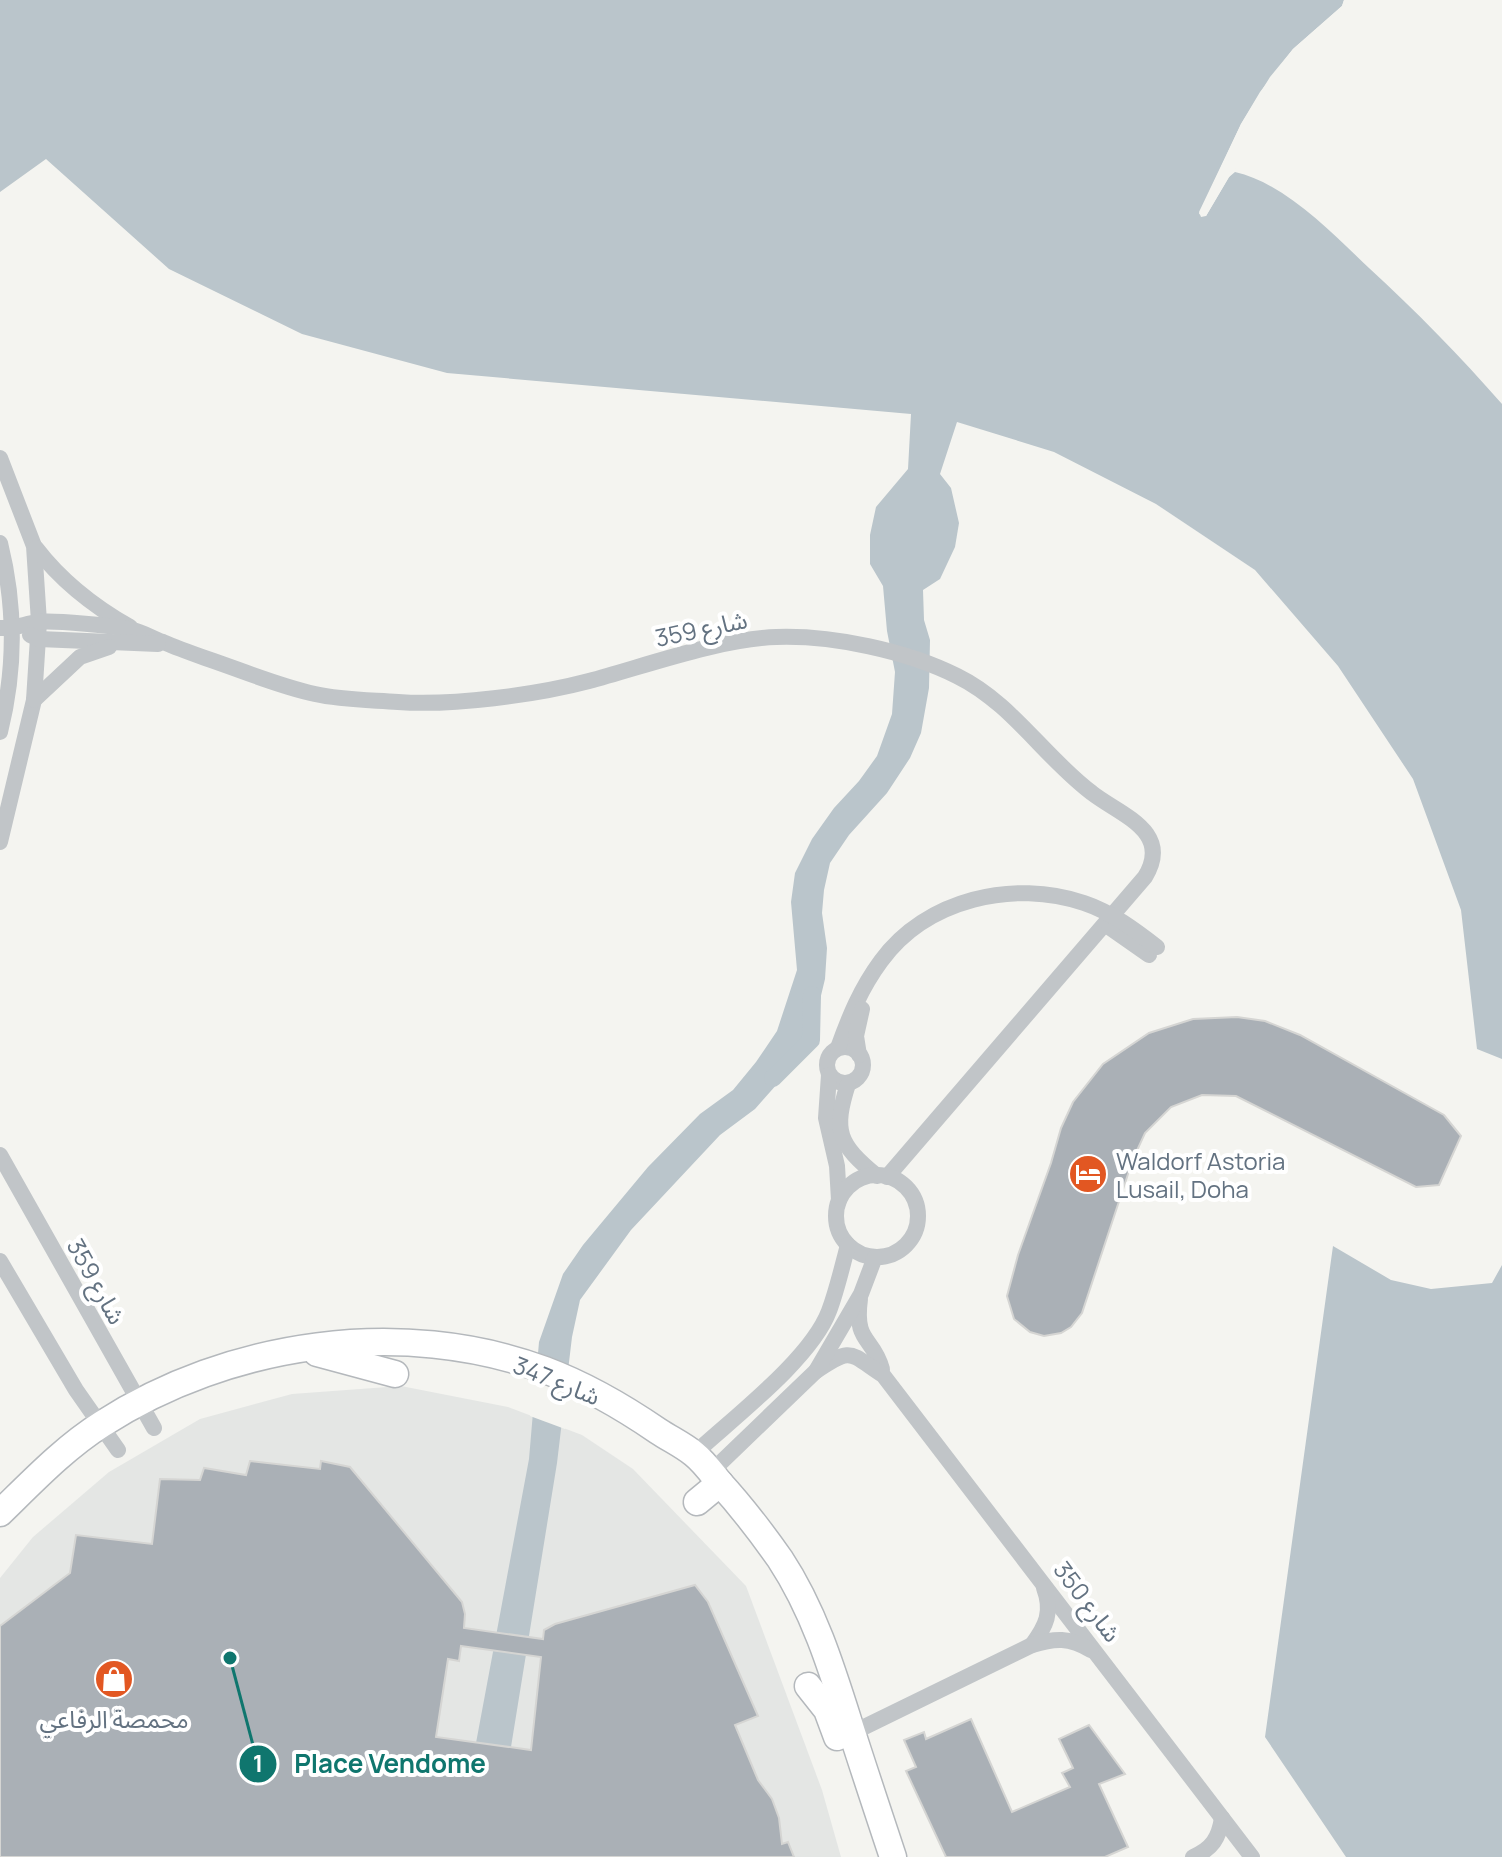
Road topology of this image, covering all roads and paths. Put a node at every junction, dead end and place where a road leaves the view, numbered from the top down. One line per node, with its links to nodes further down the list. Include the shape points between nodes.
1 (0, 458): 3 (street, شارع 359)
2 (0, 543): 4 (street, via 7,570)
3 (34, 546): 5 (street, شارع 359); 6 (street, شارع 359, via 78,594)
4 (7, 629): 5 (street, شارع 359); 10 (street, via 8,695)
5 (39, 630): 6 (street, شارع 359); 7 (street, شارع 359); 9 (street, شارع 359)
6 (135, 630): 8 (street, شارع 359)
7 (123, 643): 8 (street, شارع 359); 9 (street, شارع 359, via 80,657)
8 (166, 644): 17 (street, شارع 359, via 316,695 454,702 584,682 740,642 809,638 920,660 991,696 1062,768 1140,825 1149,836 1152,866)
9 (34, 700): 11 (street, شارع 359)
10 (0, 732)
11 (0, 842)
12 (838, 1048): 13 (street, via 851,1048); 13 (street, bridge, via 853,1007 894,946 937,913 968,901 1002,894 1054,895 1086,903 1108,913 1153,951 1082,913 1052,904 1022,902 969,911 915,940 888,966 862,1010 856,1036); 14 (street, via 827,1059)
13 (859, 1055): 15 (street, via 860,1076)
14 (829, 1075): 15 (street); 18 (street, via 826,1118)
15 (848, 1084): 17 (street, via 839,1129 856,1157)
16 (0, 1155): 27 (street, شارع 359)
17 (882, 1176): 18 (street, via 851,1185); 20 (street, via 902,1184 913,1197 918,1222 906,1246)
18 (839, 1200): 19 (street, via 838,1229)
19 (848, 1245): 20 (street); 31 (street, via 818,1333)
20 (875, 1257): 22 (street)
21 (0, 1261): 28 (street)
22 (861, 1294): 24 (street); 26 (street, via 857,1320)
23 (298, 1348): 25 (main road); 27 (main road, شارع 347, via 230,1364); 31 (main road, شارع 347, via 438,1346 516,1361 592,1391)
24 (816, 1371): 26 (street, via 850,1354); 31 (street)
25 (395, 1374)
26 (883, 1375): 34 (street, شارع 350)
27 (140, 1402): 28 (main road, شارع 347); 29 (street, شارع 359)
28 (101, 1425): 30 (street); 33 (main road, شارع 347)
29 (154, 1428)
30 (118, 1450)
31 (708, 1470): 32 (main road); 38 (main road, شارع 347, via 781,1561 808,1608)
32 (697, 1502)
33 (0, 1513)
34 (1041, 1579): 35 (street, via 1049,1616); 36 (street, شارع 350)
35 (1032, 1645): 36 (street, via 1066,1639); 38 (street)
36 (1097, 1654): 39 (street, شارع 350)
37 (808, 1686): 40 (main road, via 827,1710 861,1805)
38 (852, 1733): 40 (main road, شارع 347)
39 (1222, 1818): 41 (street, via 1214,1844); 42 (street, شارع 350)
40 (892, 1857)
41 (1193, 1857)
42 (1252, 1857)

